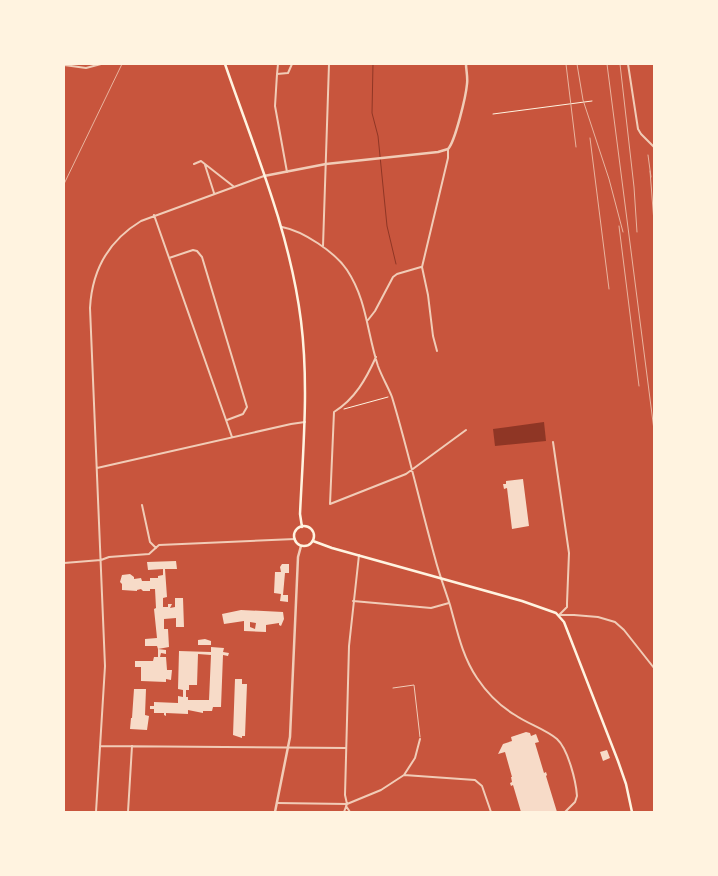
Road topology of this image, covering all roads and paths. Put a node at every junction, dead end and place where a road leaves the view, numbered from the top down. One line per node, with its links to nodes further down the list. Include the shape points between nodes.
1 (101, 64): 8 (street, via 86,68)
2 (225, 64): 18 (main road)
3 (278, 64): 9 (street)
4 (292, 64): 9 (street, via 288,73)
5 (329, 64): 16 (street)
6 (466, 64): 13 (street, via 466,91 454,140)
7 (628, 64): 12 (street, via 638,129)
8 (64, 65)
9 (277, 74): 17 (street, via 275,106)
10 (592, 102): 11 (path)
11 (493, 114)
12 (654, 147)
13 (448, 149): 16 (street); 25 (street)
14 (194, 164): 15 (street, via 201,161)
15 (204, 164): 19 (street); 20 (street)
16 (326, 164): 17 (street); 23 (street)
17 (287, 172): 18 (street)
18 (264, 176): 19 (street); 22 (main road)
19 (233, 187): 20 (street)
20 (214, 194): 21 (street)
21 (154, 215): 24 (street); 36 (street, via 130,228 113,243 98,266 90,296)
22 (282, 227): 23 (street); 32 (main road, via 301,321)
23 (323, 246): 26 (street, via 347,270)
24 (169, 258): 31 (street); 31 (street, via 193,250 202,257 247,405 242,414)
25 (422, 267): 26 (street, via 393,277); 27 (street)
26 (368, 320): 28 (street)
27 (437, 351)
28 (376, 357): 29 (street); 37 (street, via 354,396 334,412 330,504)
29 (391, 396): 30 (path); 37 (street)
30 (342, 410)
31 (226, 421): 34 (street)
32 (305, 422): 34 (street); 39 (main road)
33 (466, 430): 37 (street)
34 (232, 437): 36 (street)
35 (554, 442): 50 (street, via 570,559 567,607)
36 (96, 469): 45 (street)
37 (411, 470): 47 (street)
38 (142, 505): 43 (street, via 150,542)
39 (302, 526): 40 (main road, via 295,532); 41 (main road, via 312,530)
40 (295, 539): 42 (main road); 43 (street, via 159,545)
41 (313, 541): 42 (main road); 44 (main road)
42 (301, 546): 56 (street)
43 (156, 548): 45 (street, via 149,554 108,556)
44 (359, 555): 47 (main road); 48 (street)
45 (101, 560): 46 (street); 54 (street, via 105,666)
46 (64, 563)
47 (441, 578): 49 (street); 50 (main road)
48 (353, 601): 49 (street, via 431,608); 57 (street)
49 (449, 603): 67 (street, via 464,656 478,679 496,701 550,734 563,747 577,796)
50 (560, 615): 51 (street, via 615,622); 68 (main road, via 618,761)
51 (654, 668)
52 (393, 688): 53 (lane, via 414,684)
53 (420, 739): 58 (street, via 415,758)
54 (100, 746): 55 (street); 61 (street)
55 (132, 746): 56 (street); 62 (street)
56 (288, 748): 57 (street); 59 (street)
57 (346, 748): 60 (street)
58 (404, 775): 60 (street, via 381,790); 66 (street, via 475,780 482,786)
59 (277, 803): 60 (street); 63 (street)
60 (346, 805): 64 (street); 65 (street)
61 (96, 812)
62 (128, 812)
63 (275, 812)
64 (344, 812)
65 (350, 812)
66 (491, 812)
67 (565, 812)
68 (632, 812)

